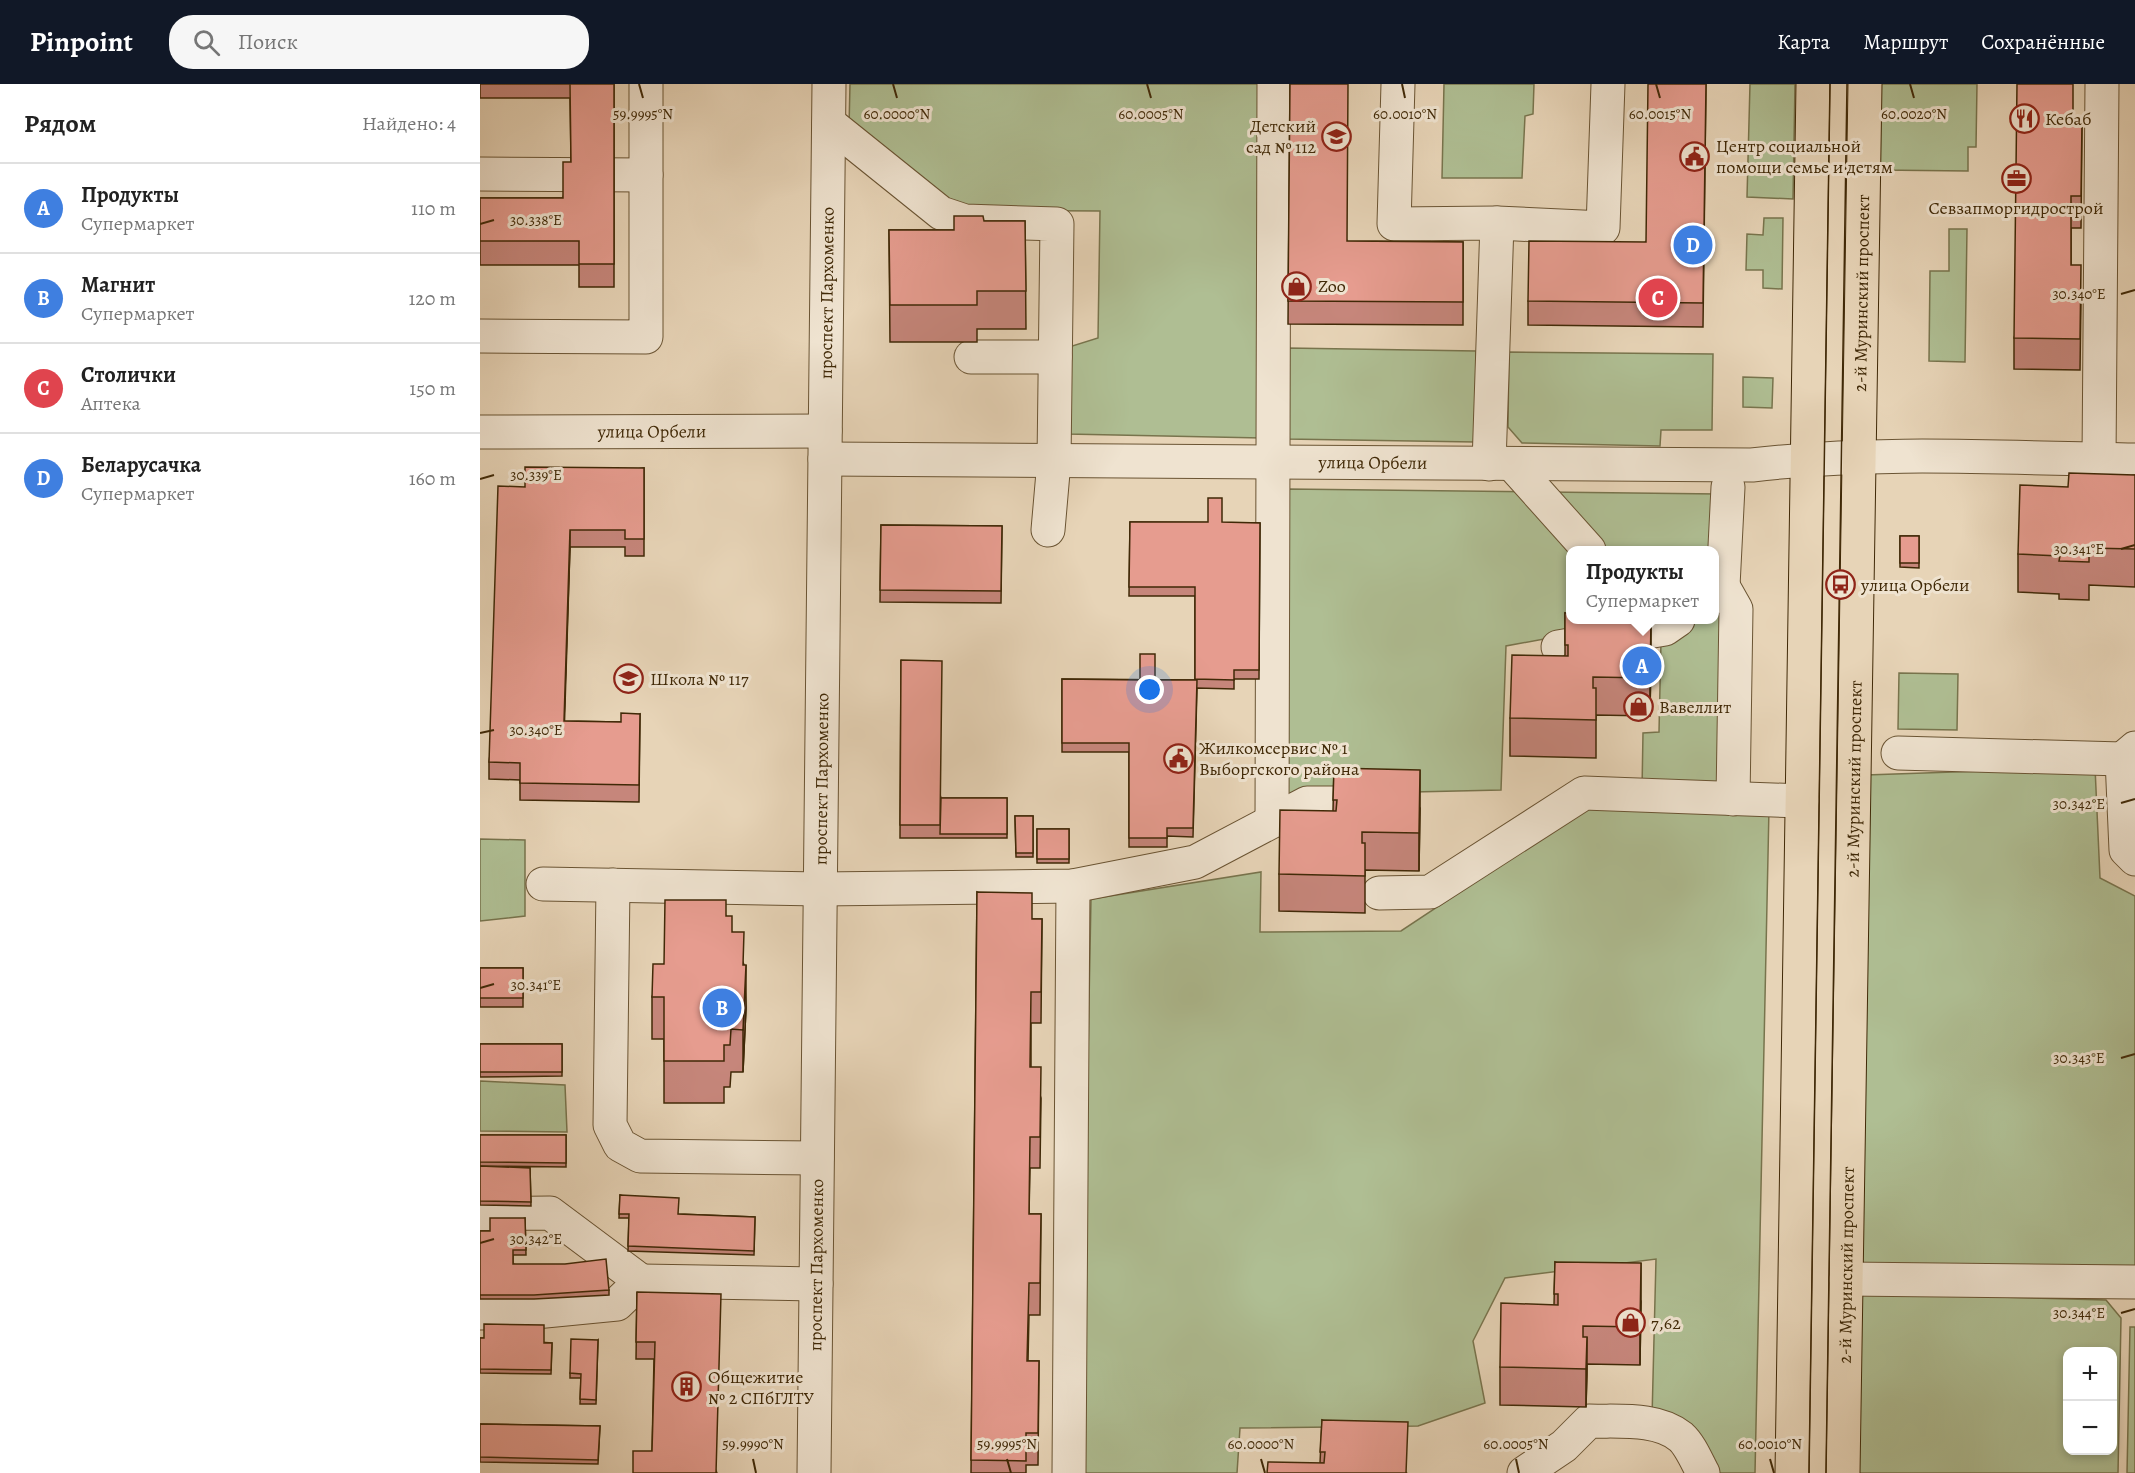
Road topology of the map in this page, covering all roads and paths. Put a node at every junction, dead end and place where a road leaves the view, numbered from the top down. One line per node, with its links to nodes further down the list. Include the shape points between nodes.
1 (646, 84): 11 (street)
2 (829, 84): 9 (street, проспект Пархоменко)
3 (1274, 84): 23 (street)
4 (1398, 84): 12 (street, via 1394,224)
5 (1608, 84): 12 (street, via 1603,228)
6 (1813, 84): 19 (main road)
7 (1865, 84): 18 (main road, 2-й Муринский проспект)
8 (2102, 84): 20 (street)
9 (829, 123): 15 (street, via 941,213 965,221 1057,224); 17 (street, проспект Пархоменко)
10 (480, 174): 11 (street)
11 (646, 175): 13 (street, via 646,337)
12 (1497, 223): 24 (street)
13 (480, 336)
14 (971, 357): 15 (street)
15 (1055, 357): 22 (street)
16 (480, 432): 17 (street, улица Орбели)
17 (825, 445): 22 (street, улица Орбели); 41 (street, проспект Пархоменко)
18 (1859, 456): 19 (street, улица Орбели); 20 (street, улица Орбели); 45 (main road, 2-й Муринский проспект)
19 (1807, 459): 24 (street, улица Орбели, via 1752,465); 34 (main road)
20 (2099, 459): 21 (street, улица Орбели)
21 (2135, 460)
22 (1054, 461): 23 (street, улица Орбели); 26 (street)
23 (1274, 463): 24 (street, улица Орбели); 36 (street)
24 (1500, 464): 27 (street)
25 (1728, 486): 28 (street)
26 (1048, 530)
27 (1585, 546)
28 (1719, 590): 33 (street, via 1736,609)
29 (1662, 624): 30 (street)
30 (1558, 647)
31 (1898, 753): 32 (street)
32 (2128, 754): 37 (street, via 2126,849)
33 (1733, 799): 34 (street); 42 (street, via 1584,794 1430,892)
34 (1802, 801): 54 (main road)
35 (1337, 803): 36 (street, via 1308,803)
36 (1272, 821): 40 (street, via 1194,862)
37 (2135, 859)
38 (543, 884): 39 (street)
39 (613, 885): 41 (street); 43 (street, via 610,1125 620,1145 640,1156)
40 (1073, 886): 41 (street); 51 (street)
41 (820, 889): 43 (street, проспект Пархоменко)
42 (1379, 893)
43 (818, 1158): 48 (street, проспект Пархоменко)
44 (480, 1214): 46 (street, via 550,1213)
45 (1846, 1279): 47 (street); 55 (main road, 2-й Муринский проспект)
46 (641, 1281): 48 (street); 49 (street, via 617,1304 535,1312)
47 (2135, 1281)
48 (816, 1284): 50 (street, проспект Пархоменко)
49 (480, 1312)
50 (814, 1473)
51 (1069, 1473)
52 (1524, 1473): 53 (street, via 1564,1446 1589,1421 1665,1427 1682,1438)
53 (1703, 1473)
54 (1792, 1473)
55 (1843, 1473)

